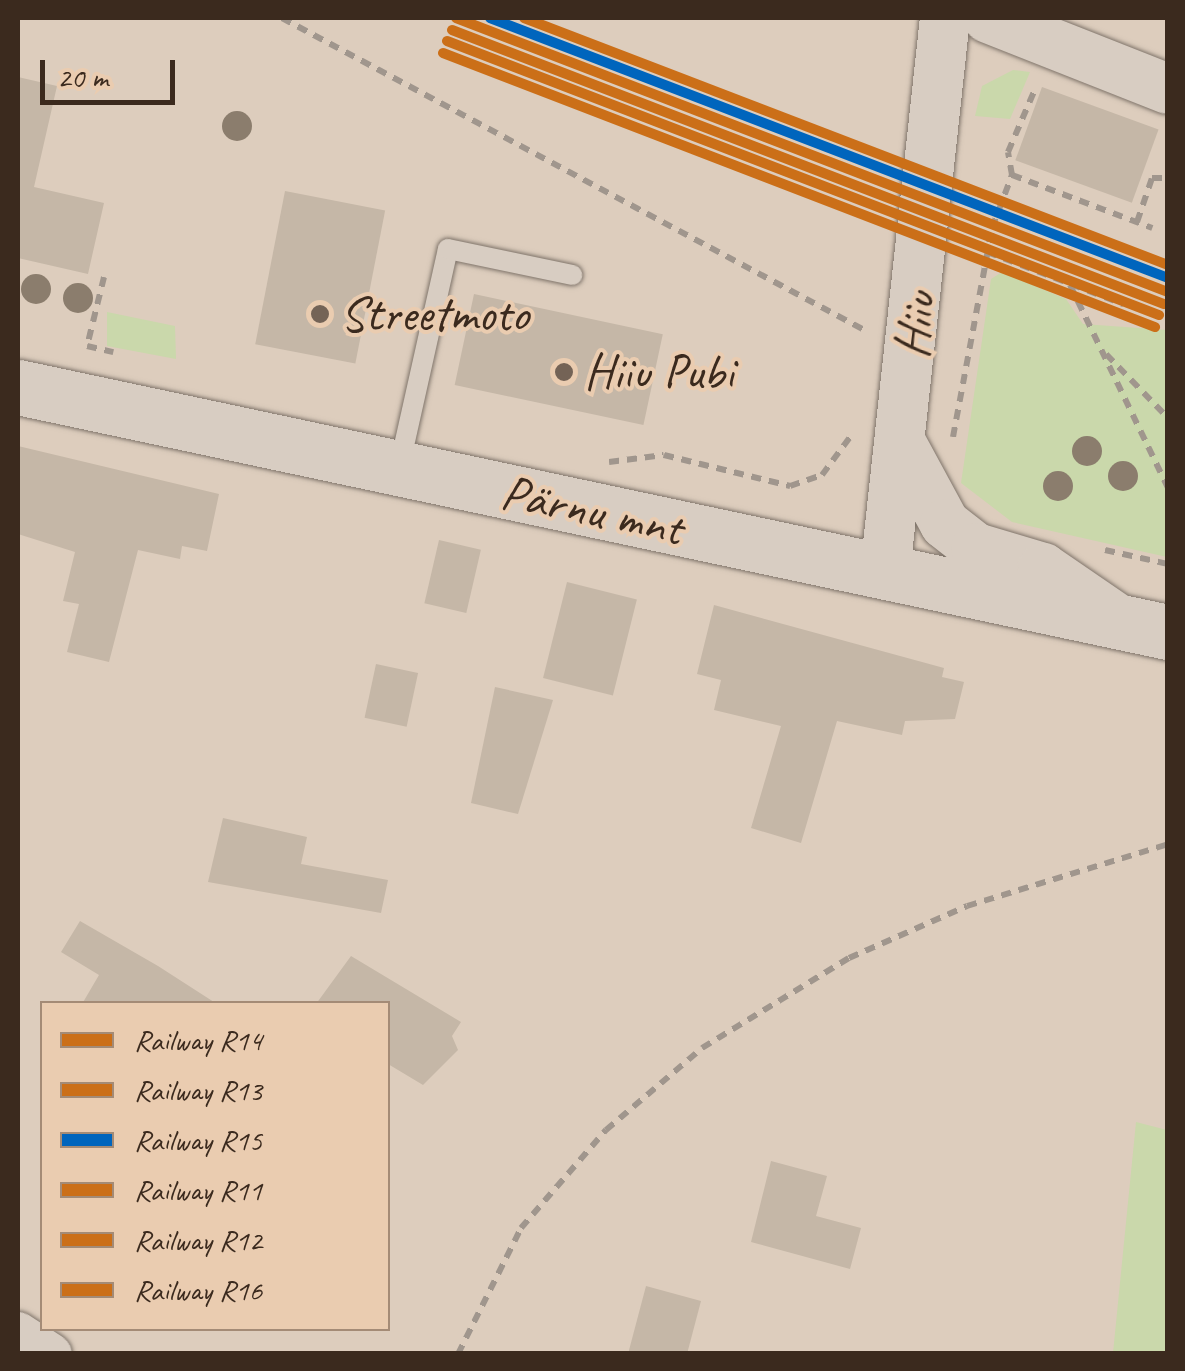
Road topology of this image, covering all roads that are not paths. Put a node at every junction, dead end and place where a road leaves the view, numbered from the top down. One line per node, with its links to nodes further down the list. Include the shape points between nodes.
1 (944, 18): 6 (street, Hiiu)
2 (988, 18): 3 (street)
3 (1168, 89)
4 (572, 275): 7 (lane, via 448,249)
5 (18, 386): 7 (main road, Pärnu mnt)
6 (879, 431): 8 (street, Hiiu); 9 (street, via 945,524 976,548 1043,568)
7 (399, 470): 8 (main road, Pärnu mnt)
8 (885, 572): 9 (main road, Pärnu mnt)
9 (1145, 627)
10 (18, 1332): 11 (street)
11 (52, 1354)

